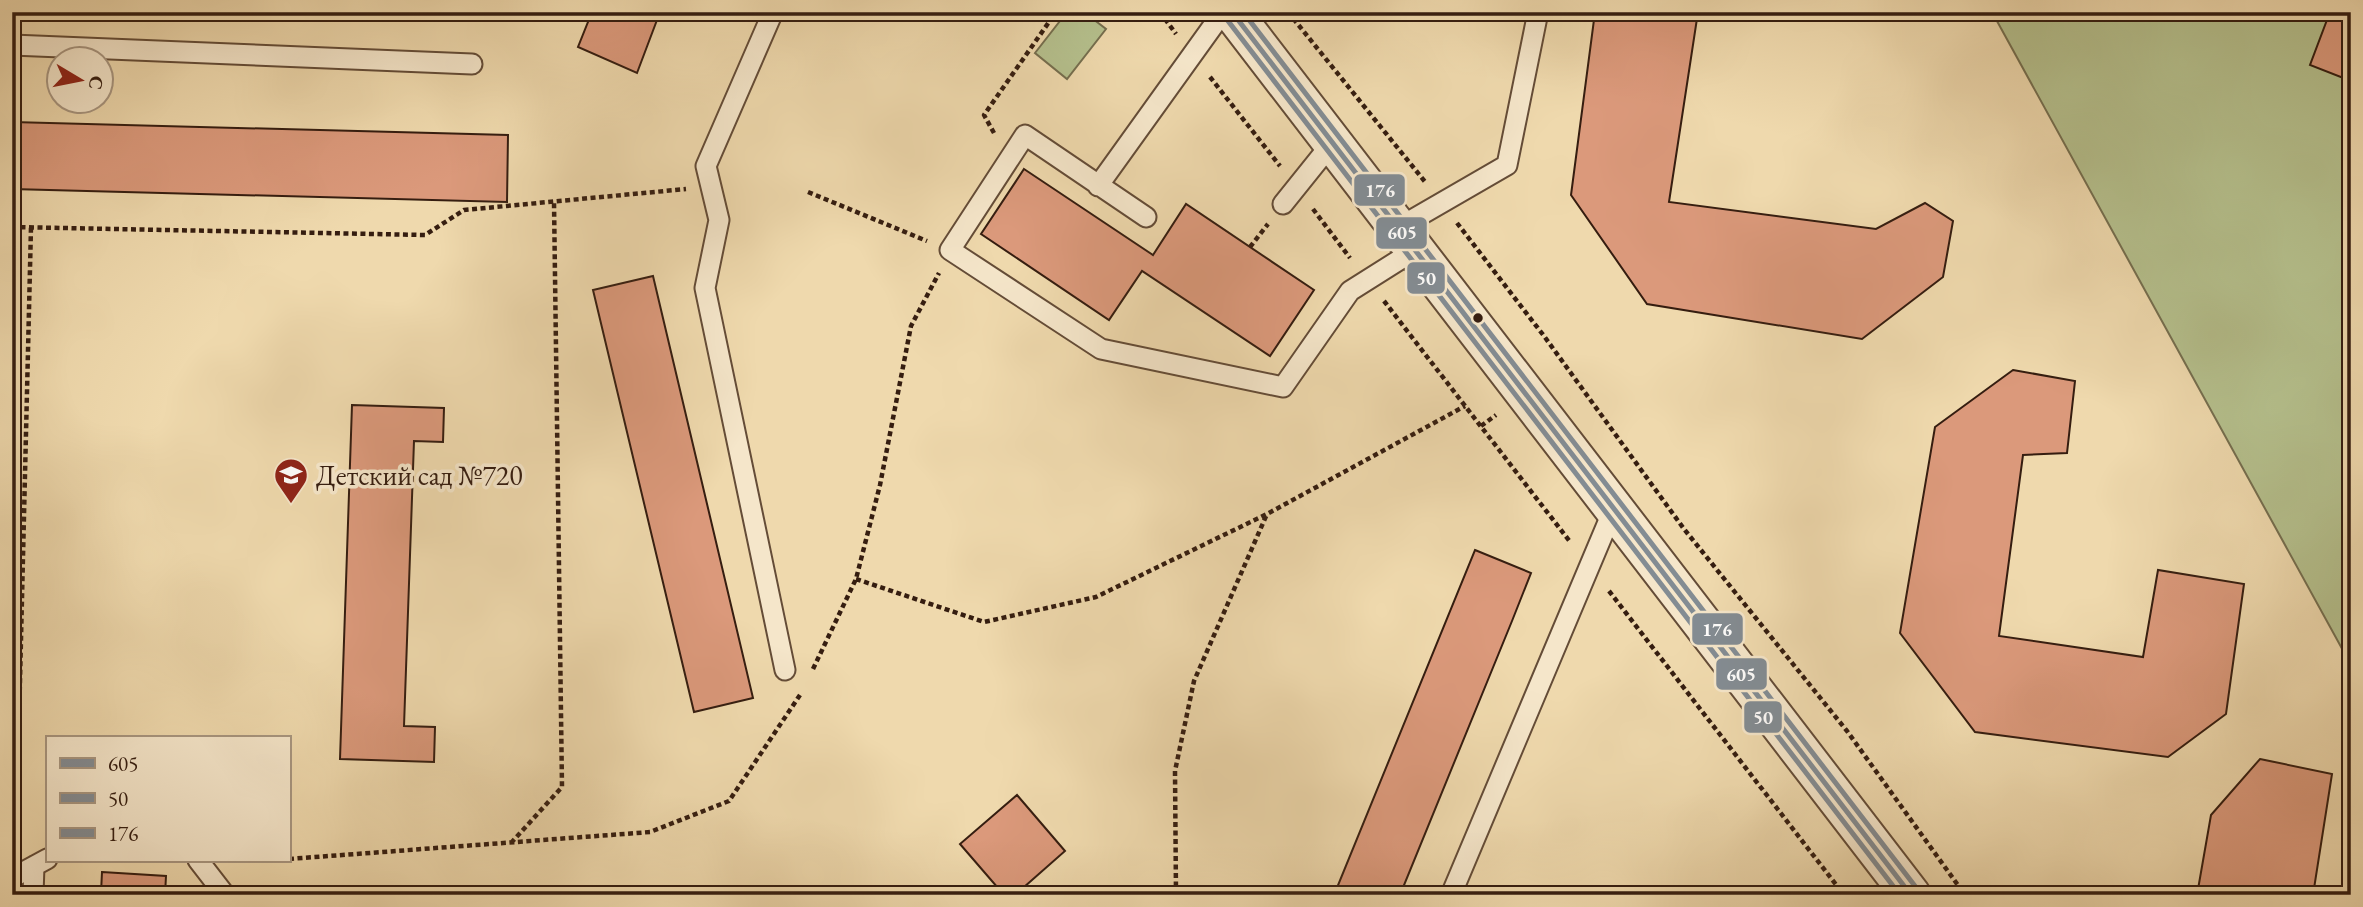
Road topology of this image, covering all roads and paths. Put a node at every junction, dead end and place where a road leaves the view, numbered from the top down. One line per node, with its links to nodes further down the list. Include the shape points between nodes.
1 (773, 12): 14 (lane, via 706,166)
2 (1056, 12): 12 (path, via 984,115)
3 (1160, 12): 9 (path)
4 (1223, 12): 9 (lane)
5 (1232, 12): 11 (street)
6 (1288, 12): 18 (path)
7 (1538, 12): 18 (lane, via 1507,165)
8 (12, 46): 10 (lane)
9 (1193, 55): 13 (lane); 15 (path)
10 (472, 64)
11 (1332, 143): 15 (lane); 23 (street)
12 (1008, 160): 13 (lane, via 1024,135); 24 (lane)
13 (1098, 186): 20 (lane)
14 (711, 187): 17 (path); 31 (lane, via 719,220 705,288)
15 (1296, 188): 19 (lane); 25 (path)
16 (808, 192): 24 (path)
17 (554, 202): 22 (path, via 464,210 425,234); 35 (path, via 562,787)
18 (1441, 203): 23 (lane); 46 (path, via 1685,529 1847,731)
19 (1283, 204)
20 (1146, 217)
21 (12, 227): 22 (path)
22 (32, 227): 34 (path, via 18,763)
23 (1407, 239): 25 (lane); 27 (street)
24 (950, 250): 25 (lane, via 1101,349 1283,387 1350,291); 30 (path, via 911,326)
25 (1368, 280): 26 (path)
26 (1465, 406): 28 (path); 29 (path)
27 (1614, 508): 29 (lane); 45 (street)
28 (1267, 514): 30 (path, via 1096,597 984,622); 42 (path, via 1194,681 1175,771)
29 (1590, 566): 43 (lane); 44 (path)
30 (856, 579): 32 (path)
31 (785, 670)
32 (808, 678)
33 (803, 691): 35 (path, via 729,801 650,832)
34 (12, 793)
35 (511, 844): 36 (path)
36 (290, 859)
37 (200, 862): 41 (lane)
38 (41, 863): 39 (lane); 40 (lane)
39 (12, 878)
40 (33, 895)
41 (225, 895)
42 (1176, 895)
43 (1451, 895)
44 (1844, 895)
45 (1911, 895)
46 (1965, 895)

